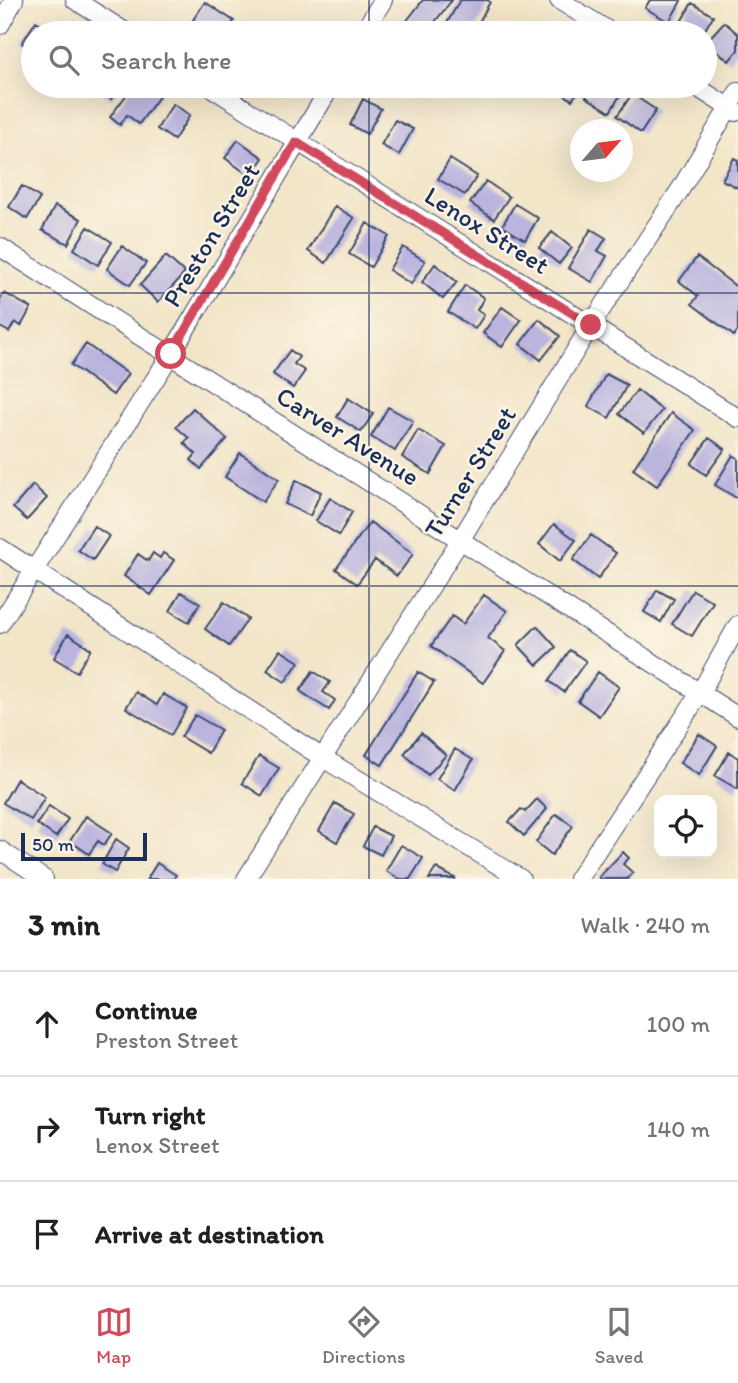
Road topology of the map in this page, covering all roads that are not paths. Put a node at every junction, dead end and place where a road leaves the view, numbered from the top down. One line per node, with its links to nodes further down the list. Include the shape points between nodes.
1 (15, 0): 8 (street)
2 (75, 0): 5 (street)
3 (383, 0): 6 (street)
4 (559, 0): 7 (street)
5 (108, 21)
6 (370, 21)
7 (593, 21)
8 (0, 25)
9 (717, 96): 12 (street)
10 (228, 98): 13 (street, Lenox Street)
11 (324, 98): 13 (street, Preston Street)
12 (735, 104): 15 (street, Turner Street)
13 (296, 142): 15 (street, Lenox Street); 16 (street, Preston Street)
14 (0, 247): 16 (street, Carver Avenue)
15 (591, 325): 17 (street, Lenox Street); 18 (street, Turner Street)
16 (171, 354): 18 (street, Carver Avenue); 20 (street, Preston Street)
17 (738, 418)
18 (461, 539): 23 (street, Carver Avenue); 25 (street, Turner Street)
19 (0, 548): 20 (street)
20 (34, 569): 21 (street, Preston Street); 25 (street)
21 (0, 624)
22 (738, 625): 23 (street)
23 (700, 693): 24 (street, Carver Avenue); 30 (street)
24 (738, 717)
25 (323, 758): 28 (street, Turner Street); 29 (street)
26 (0, 850): 27 (street)
27 (44, 879)
28 (246, 879)
29 (521, 879)
30 (579, 879)

